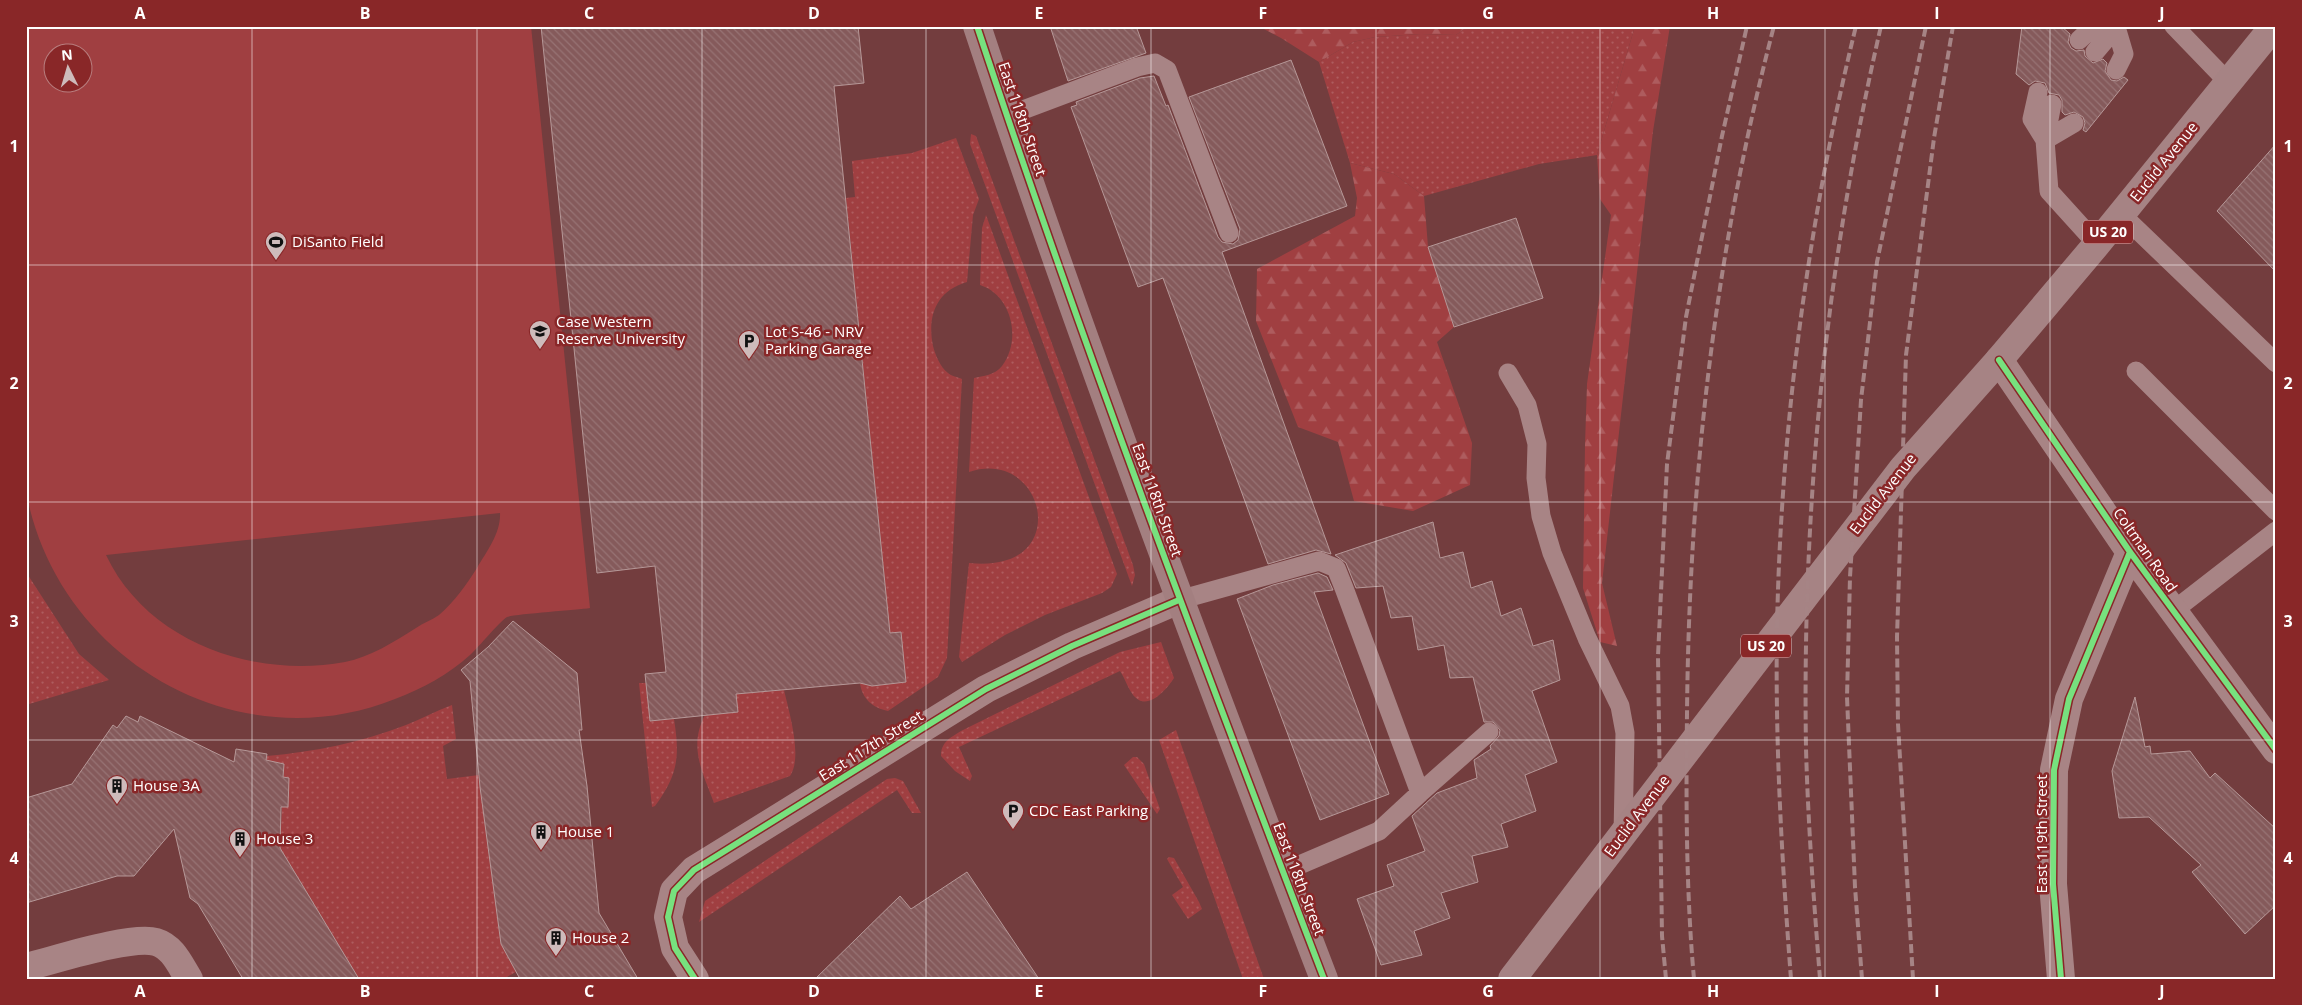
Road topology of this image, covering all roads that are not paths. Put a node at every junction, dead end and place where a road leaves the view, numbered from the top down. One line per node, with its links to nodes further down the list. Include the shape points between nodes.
1 (977, 26): 10 (street, East 118th Street)
2 (2174, 26): 8 (lane)
3 (2274, 26): 8 (main road, Euclid Avenue / US 20)
4 (2117, 27): 5 (lane, via 2093,27); 6 (lane); 7 (lane, via 2124,54)
5 (2079, 40)
6 (2094, 52)
7 (2116, 70)
8 (2229, 83): 13 (main road, Euclid Avenue / US 20)
9 (2045, 98): 12 (lane)
10 (1006, 116): 14 (lane, via 1155,63 1167,70); 23 (street, East 118th Street)
11 (2074, 123): 12 (lane)
12 (2045, 140): 15 (lane, via 2049,191)
13 (2122, 215): 15 (main road, Euclid Avenue / US 20); 17 (lane)
14 (1229, 233)
15 (2097, 244): 16 (main road, Euclid Avenue / US 20)
16 (2000, 360): 22 (street, Coltman Road); 28 (main road, Euclid Avenue / US 20, via 1903,468)
17 (2276, 363)
18 (2136, 371): 20 (lane)
19 (1508, 373): 28 (lane, via 1527,405 1537,444 1536,478 1541,516 1552,553 1587,638 1620,706 1625,733)
20 (2276, 511)
21 (2276, 531): 24 (lane)
22 (2130, 552): 24 (street, Coltman Road); 35 (street, East 119th Street, via 2069,699 2054,770 2053,884)
23 (1179, 600): 27 (lane, via 1319,562 1336,568); 29 (street, East 118th Street); 32 (street, East 117th Street, via 1072,646 986,689 694,870 674,891 668,917 675,948)
24 (2174, 611): 26 (street, Coltman Road)
25 (1488, 732): 27 (lane)
26 (2276, 750)
27 (1420, 793): 29 (lane, via 1379,832)
28 (1623, 834): 34 (main road, Euclid Avenue / US 20)
29 (1283, 872): 33 (street, East 118th Street)
30 (26, 967): 31 (street, via 135,940 157,942 174,954)
31 (189, 979)
32 (695, 979)
33 (1324, 979)
34 (1512, 979)
35 (2061, 979)

